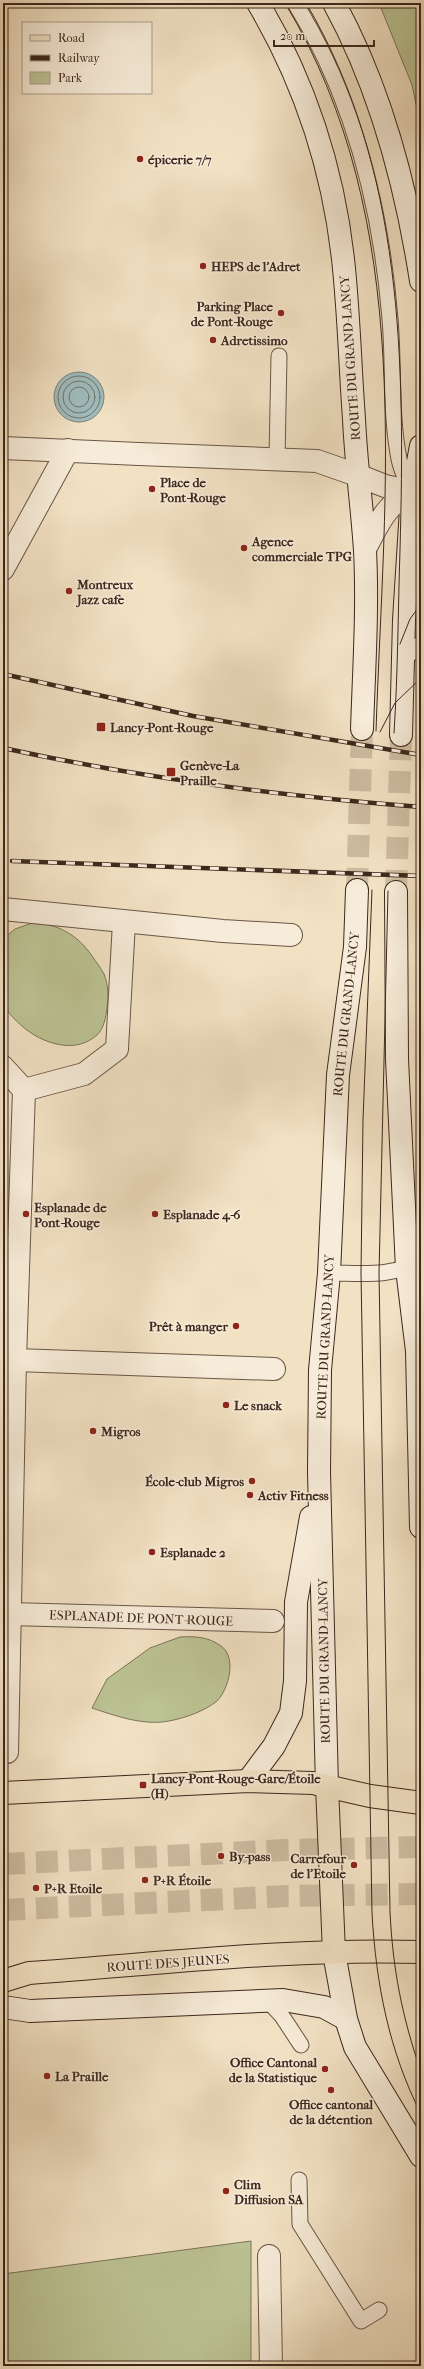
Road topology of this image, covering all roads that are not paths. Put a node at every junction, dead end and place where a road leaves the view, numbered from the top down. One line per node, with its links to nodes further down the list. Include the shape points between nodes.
1 (258, 3): 10 (main road, ROUTE DU GRAND-LANCY, via 277,35 300,84 318,139 336,214 348,314)
2 (295, 3): 11 (lane, via 316,39 342,98 370,186 390,312 394,423 398,452 402,470)
3 (334, 3): 4 (main road, via 373,88 390,137 405,194)
4 (421, 281)
5 (280, 356): 9 (lane)
6 (421, 446): 11 (main road)
7 (3, 448): 8 (main road)
8 (68, 450): 9 (main road); 13 (main road)
9 (277, 459): 10 (main road, via 317,461)
10 (357, 475): 11 (main road, via 385,486); 12 (main road, ROUTE DU GRAND-LANCY)
11 (416, 493): 12 (main road, via 401,496 383,513); 15 (main road)
12 (365, 550): 16 (main road, ROUTE DU GRAND-LANCY, via 366,611)
13 (3, 569)
14 (421, 643): 15 (lane)
15 (403, 661): 17 (main road)
16 (362, 729)
17 (401, 735)
18 (357, 890): 26 (main road, ROUTE DU GRAND-LANCY, via 355,947 338,1075)
19 (396, 892): 25 (main road, via 397,1059)
20 (3, 910): 21 (main road)
21 (124, 922): 22 (main road); 24 (main road, via 117,1049 84,1074)
22 (291, 935)
23 (3, 1067): 24 (main road)
24 (24, 1090): 27 (main road)
25 (416, 1268): 26 (lane, via 379,1274); 30 (main road)
26 (329, 1273): 29 (main road, ROUTE DU GRAND-LANCY, via 320,1370)
27 (16, 1360): 28 (main road); 32 (main road)
28 (274, 1370)
29 (319, 1472): 34 (main road, via 296,1602 291,1714 274,1746); 35 (main road, ROUTE DU GRAND-LANCY)
30 (421, 1527)
31 (273, 1621): 32 (main road, ESPLANADE DE PONT-ROUGE)
32 (6, 1623): 33 (main road)
33 (7, 1752)
34 (248, 1781): 35 (main road); 36 (main road)
35 (327, 1786): 37 (main road); 39 (main road)
36 (3, 1794)
37 (421, 1804)
38 (421, 1952): 39 (main road)
39 (334, 1953): 40 (main road, ROUTE DES JEUNES, via 29,1973); 43 (main road)
40 (3, 1981)
41 (268, 2001): 42 (main road, via 30,2011); 43 (main road, via 283,2000 324,2007); 44 (lane, via 282,2016)
42 (3, 2007)
43 (346, 2019): 45 (main road, via 355,2047 364,2064)
44 (301, 2045)
45 (421, 2156)
46 (299, 2180): 48 (lane, via 300,2224 361,2321)
47 (269, 2256): 49 (main road)
48 (379, 2310)
49 (271, 2366)

